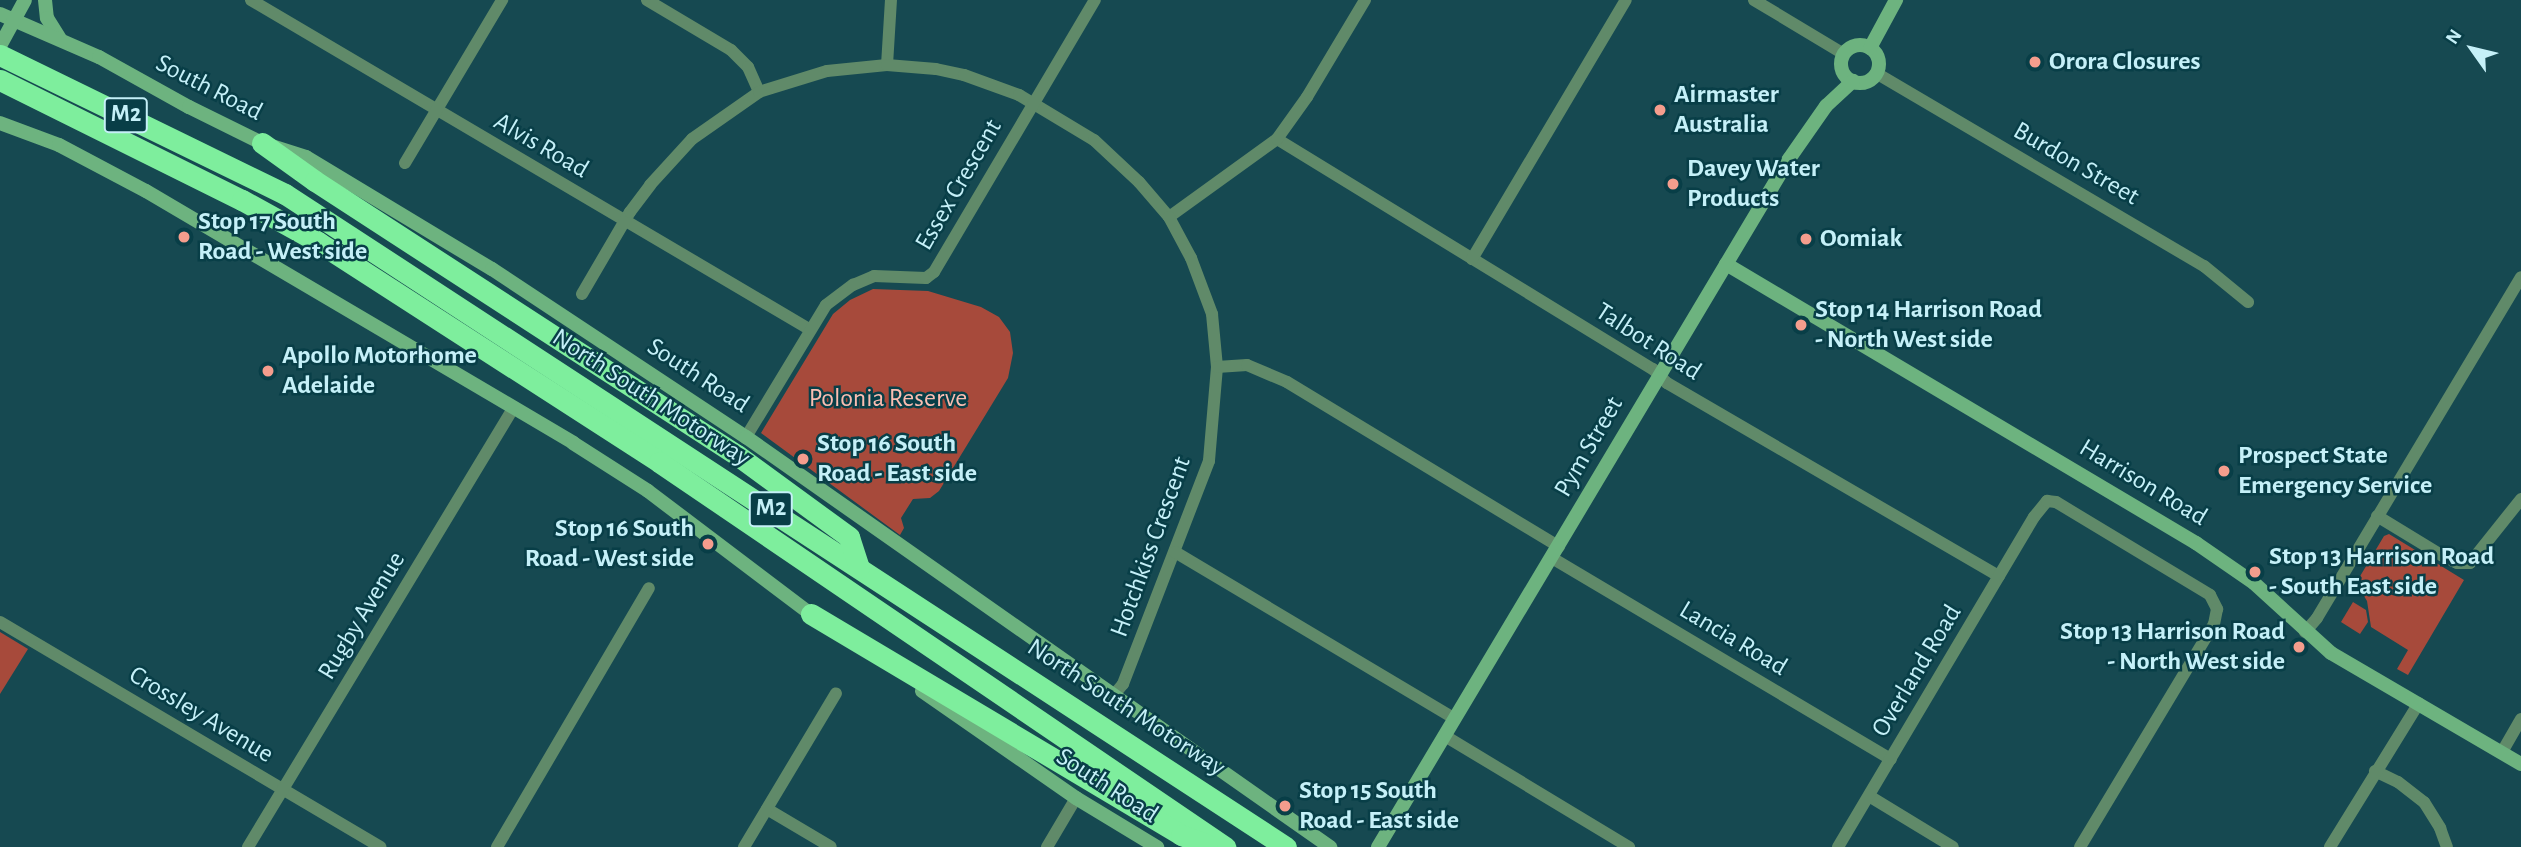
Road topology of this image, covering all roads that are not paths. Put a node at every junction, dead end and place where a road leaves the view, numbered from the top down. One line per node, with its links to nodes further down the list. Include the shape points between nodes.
1 (25, 0): 12 (main road)
2 (45, 0): 13 (main road, via 47,18)
3 (251, 0): 24 (street, Alvis Road)
4 (502, 0): 24 (street)
5 (647, 0): 22 (street, via 731,50 748,67)
6 (891, 0): 18 (street)
7 (1095, 0): 23 (street, Essex Crescent)
8 (1365, 0): 26 (street)
9 (1626, 0): 31 (street)
10 (1754, 0): 16 (street)
11 (1896, 0): 15 (main road)
12 (7, 17): 13 (main road, South Road); 14 (main road)
13 (60, 39): 27 (main road, South Road)
14 (0, 46)
15 (1870, 48): 16 (main road, via 1857,45); 19 (main road, via 1879,61)
16 (1844, 54): 21 (main road, via 1843,71)
17 (0, 55): 45 (highway, North South Motorway / M2, via 285,194)
18 (887, 65): 22 (street, Hotchkiss Crescent, via 827,71); 23 (street, Hotchkiss Crescent, via 964,75)
19 (1876, 74): 21 (main road, via 1865,82); 35 (street, Burdon Street, via 2204,266)
20 (0, 80): 73 (highway, North South Motorway / M2, via 318,242 648,454)
21 (1853, 82): 32 (main road, Pym Street, via 1814,123)
22 (760, 92): 30 (street, Hotchkiss Crescent, via 692,139)
23 (1033, 103): 29 (street, Hotchkiss Crescent, via 1094,140); 36 (street, Essex Crescent, via 934,272 926,278 874,276 853,285 826,305)
24 (435, 111): 28 (street); 30 (street, Alvis Road)
25 (1, 124): 39 (main road, South Road, via 59,145 146,191)
26 (1277, 139): 29 (street); 31 (street, Talbot Road)
27 (262, 142): 40 (main road, South Road, via 306,157 492,270); 45 (highway, via 737,455 849,537)
28 (405, 163)
29 (1169, 217): 37 (street, Hotchkiss Crescent, via 1212,314)
30 (624, 221): 34 (street, Hotchkiss Crescent); 36 (street, Alvis Road)
31 (1472, 259): 38 (street, Talbot Road)
32 (1726, 264): 38 (main road, Pym Street); 50 (main road, Harrison Road, via 2196,543 2254,583)
33 (2519, 284): 42 (street)
34 (582, 294)
35 (2248, 302)
36 (809, 329): 40 (street, Essex Crescent)
37 (1217, 367): 43 (street, Hotchkiss Crescent, via 1209,461); 44 (street, Lancia Road, via 1247,365 1287,382)
38 (1660, 375): 44 (main road, Pym Street); 46 (street, Talbot Road)
39 (514, 407): 48 (main road, South Road, via 648,491); 61 (street, Rugby Avenue)
40 (746, 437): 52 (main road, South Road)
41 (2521, 499): 42 (street, via 2470,563 2446,558)
42 (2377, 516): 50 (street)
43 (1175, 552): 52 (street, Hotchkiss Crescent, via 1123,684); 54 (street)
44 (1555, 552): 54 (main road, Pym Street); 58 (street, Lancia Road)
45 (859, 567): 74 (highway, North South Motorway / M2)
46 (1999, 576): 58 (street, Overland Road); 80 (street, Overland Road, via 2034,517 2047,501 2056,502 2210,595 2217,609 2214,624)
47 (649, 588): 67 (street)
48 (811, 614): 63 (main road, South Road); 72 (highway, via 1181,835)
49 (0, 622): 61 (street, Crossley Avenue)
50 (2305, 632): 53 (main road, Harrison Road, via 2331,653)
51 (836, 693): 64 (street)
52 (1112, 696): 75 (main road, South Road)
53 (2419, 703): 57 (main road, Harrison Road); 60 (street)
54 (1455, 719): 56 (main road, Pym Street)
55 (2521, 719): 57 (street)
56 (1445, 736): 76 (main road, Pym Street); 77 (street)
57 (2502, 752): 59 (main road, Harrison Road)
58 (1891, 759): 62 (street, Overland Road)
59 (2521, 764)
60 (2375, 771): 81 (street); 82 (street, via 2424,802)
61 (283, 790): 65 (street, Rugby Avenue); 66 (street, Crossley Avenue)
62 (1869, 796): 78 (street, Overland Road); 79 (street)
63 (1076, 798): 70 (street); 71 (main road, South Road)
64 (767, 809): 68 (street); 69 (street)
65 (248, 847)
66 (380, 847)
67 (497, 847)
68 (744, 847)
69 (831, 847)
70 (1047, 847)
71 (1157, 847)
72 (1215, 847)
73 (1225, 847)
74 (1286, 847)
75 (1330, 847)
76 (1378, 847)
77 (1629, 847)
78 (1838, 847)
79 (1953, 847)
80 (2080, 847)
81 (2330, 847)
82 (2447, 847)

